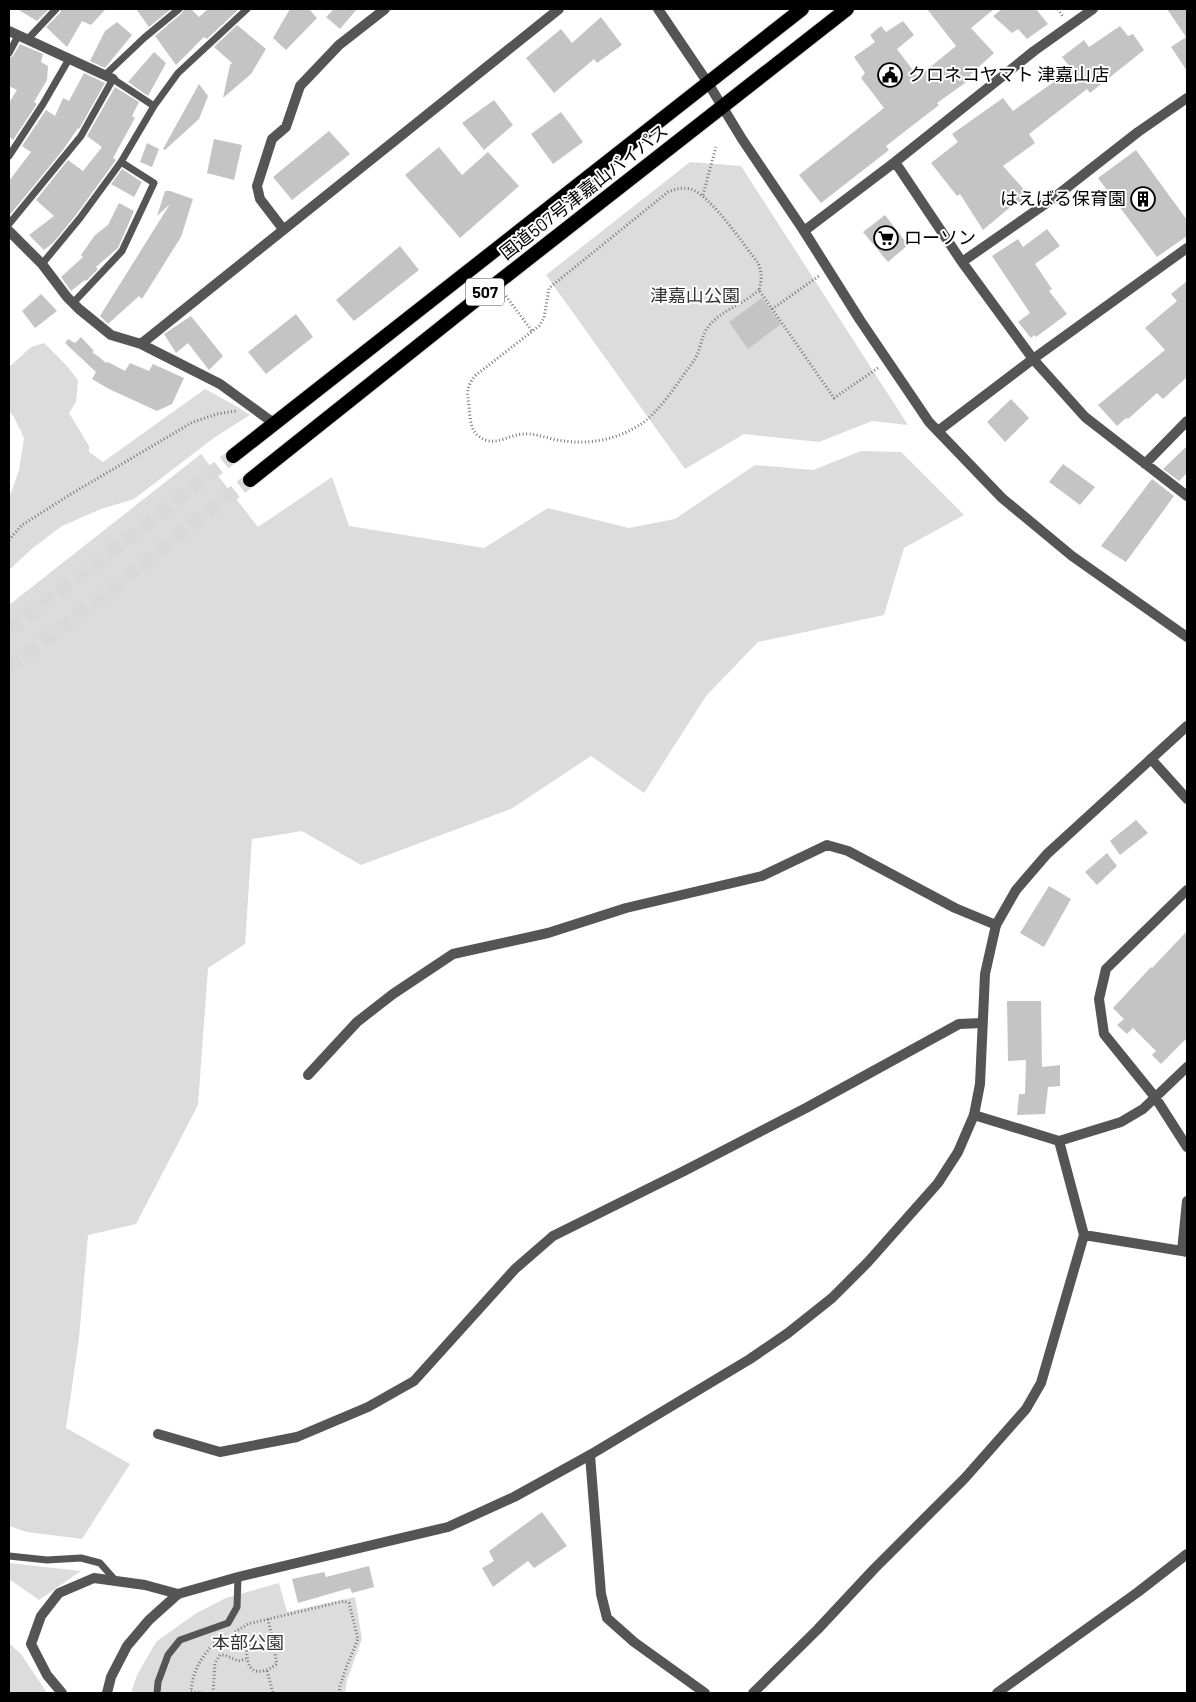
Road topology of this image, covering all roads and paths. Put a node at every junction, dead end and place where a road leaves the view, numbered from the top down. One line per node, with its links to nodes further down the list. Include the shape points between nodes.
1 (56, 9): 10 (lane)
2 (179, 9): 13 (lane, via 144,38)
3 (247, 9): 16 (lane, via 178,73)
4 (385, 9): 24 (street, via 339,45 300,86 286,127 272,139 256,186 260,199)
5 (559, 9): 24 (street)
6 (658, 9): 14 (street)
7 (802, 9): 14 (highway, 国道507号津嘉山バイパス / 507)
8 (847, 9): 17 (highway, 国道507号津嘉山バイパス / 507)
9 (1093, 9): 21 (street, via 1034,51)
10 (18, 36): 11 (lane); 12 (street)
11 (9, 53)
12 (69, 59): 13 (street); 19 (lane)
13 (109, 77): 16 (lane); 23 (lane, via 81,136)
14 (708, 83): 17 (street); 41 (highway, 国道507号津嘉山バイパス / 507)
15 (1187, 98): 28 (street)
16 (154, 106): 20 (lane)
17 (722, 106): 26 (street); 45 (highway, 国道507号津嘉山バイパス / 507)
18 (716, 147): 22 (path)
19 (9, 156)
20 (122, 162): 29 (lane); 33 (lane, via 154,183 122,250)
21 (895, 162): 26 (street); 28 (street)
22 (703, 195): 31 (path, via 758,263 762,273); 35 (path, via 691,189 678,188 652,204 549,288 544,318)
23 (9, 224)
24 (283, 229): 36 (street)
25 (9, 231): 29 (street)
26 (804, 231): 42 (street, via 860,320)
27 (1187, 248): 37 (street)
28 (962, 262): 37 (street)
29 (42, 264): 33 (street)
30 (819, 276): 34 (path)
31 (760, 290): 34 (path); 35 (path, via 711,324 695,360 653,414 640,425 605,440 587,443 525,433 503,441 490,441 480,437 472,428 467,391 469,382)
32 (506, 296): 35 (path)
33 (72, 303): 36 (street, via 111,335)
34 (772, 309): 38 (path, via 834,398)
35 (532, 331)
36 (141, 344): 39 (street, via 220,384)
37 (1033, 359): 42 (street); 44 (street, via 1085,417)
38 (880, 366)
39 (255, 409): 41 (street); 47 (path, via 217,414 194,422 22,525)
40 (1187, 421): 44 (street)
41 (275, 424): 43 (highway, 国道507号津嘉山バイパス / 507)
42 (938, 431): 48 (street, via 1002,498 1072,556)
43 (233, 456)
44 (1145, 464): 46 (street)
45 (250, 480)
46 (1187, 496)
47 (9, 540)
48 (1187, 637)
49 (1187, 726): 50 (street)
50 (1151, 759): 51 (street); 53 (street, via 1047,854 1016,890)
51 (1187, 798)
52 (1187, 890): 57 (street, via 1106,969 1099,998 1104,1034)
53 (996, 925): 54 (street, via 984,974); 56 (street, via 955,908 848,851 827,846 762,876 453,954 357,1022)
54 (982, 1023): 58 (street, via 980,1084); 64 (street, via 959,1024 806,1108 553,1236 515,1269 414,1381 368,1407 297,1438 220,1452)
55 (1187, 1067): 57 (street)
56 (308, 1075)
57 (1155, 1098): 59 (street, via 1121,1122); 60 (street)
58 (974, 1115): 59 (street); 65 (street, via 958,1152 938,1183 832,1298 750,1359)
59 (1059, 1140): 62 (street)
60 (1187, 1147)
61 (1187, 1201): 63 (street)
62 (1084, 1235): 63 (street); 86 (street, via 1041,1383 1026,1408 965,1478)
63 (1184, 1252)
64 (158, 1434)
65 (590, 1455): 68 (street, via 514,1497 448,1527); 85 (street, via 601,1594 607,1618 634,1642)
66 (1187, 1554): 87 (street)
67 (9, 1556): 69 (lane, via 47,1560 81,1558 100,1563)
68 (238, 1577): 70 (street); 79 (lane, via 237,1607 228,1623 180,1640 168,1655)
69 (116, 1581): 70 (street); 77 (street, via 94,1578 59,1593 41,1616 31,1644 47,1675)
70 (178, 1594): 78 (street, via 127,1646)
71 (268, 1619): 72 (path, via 248,1624); 74 (path); 84 (path, via 344,1601 350,1603 358,1639)
72 (235, 1633)
73 (226, 1636): 80 (path, via 217,1640 195,1668)
74 (272, 1637): 75 (path, via 257,1640 247,1647); 76 (path, via 277,1664)
75 (246, 1659): 76 (path, via 256,1671); 82 (path, via 238,1662 220,1655 215,1663)
76 (267, 1671): 83 (path)
77 (62, 1693)
78 (107, 1693)
79 (157, 1693)
80 (191, 1693): 81 (path)
81 (203, 1693)
82 (213, 1693)
83 (273, 1693)
84 (339, 1693)
85 (705, 1693)
86 (753, 1693)
87 (997, 1693)

